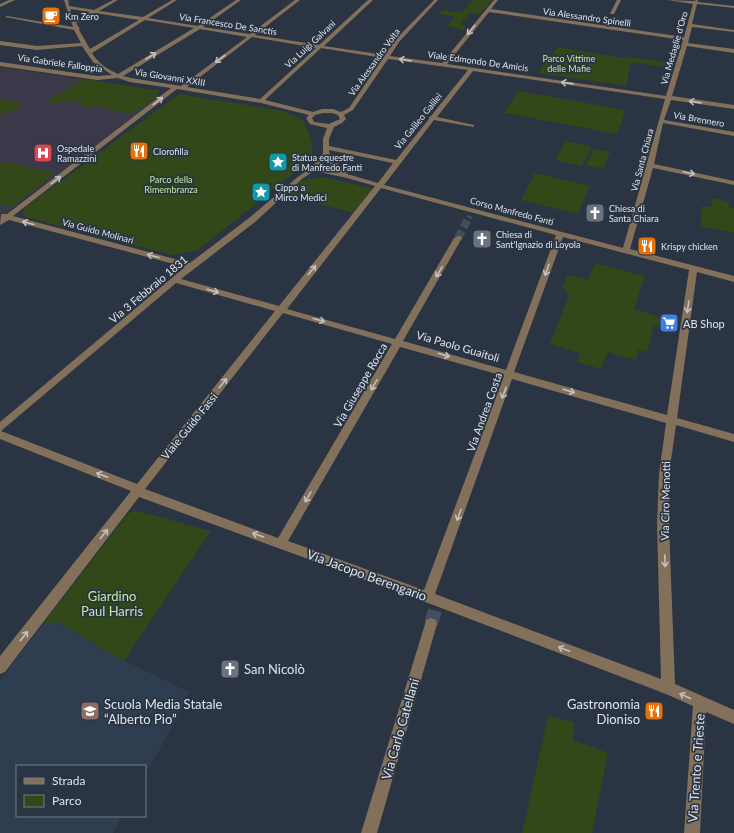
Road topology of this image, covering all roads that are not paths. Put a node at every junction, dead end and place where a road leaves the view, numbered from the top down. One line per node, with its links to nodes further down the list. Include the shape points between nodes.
1 (13, 0): 13 (street)
2 (66, 0): 14 (street, Via Giovanni XXIII)
3 (116, 0): 17 (street)
4 (175, 0): 20 (street)
5 (239, 0): 23 (street)
6 (298, 0): 26 (street)
7 (371, 0): 30 (street, Via Luigi Galvani)
8 (436, 0): 33 (street, Via Alessandro Volta, via 397,41)
9 (496, 0): 16 (street)
10 (619, 0): 18 (street)
11 (669, 0): 12 (street)
12 (696, 2): 15 (street); 22 (street, Via Medaglie d'Oro)
13 (0, 6)
14 (68, 7): 17 (street, Via Francesco De Sanctis); 21 (street, Via Giovanni XXIII)
15 (734, 7)
16 (487, 10): 27 (street, Via Alessandro Spinelli); 35 (street, one-way to 35)
17 (95, 11): 20 (street, Via Francesco De Sanctis); 21 (street)
18 (612, 13)
19 (7, 17): 24 (street)
20 (143, 19): 23 (street, Via Francesco De Sanctis); 32 (street)
21 (74, 22): 24 (street, Via Giovanni XXIII)
22 (690, 25): 25 (street); 27 (street, Via Medaglie d'Oro)
23 (198, 28): 26 (street, Via Francesco De Sanctis); 37 (street, one-way to 23)
24 (78, 30): 28 (street, Via Giovanni XXIII)
25 (734, 31)
26 (251, 36): 30 (street, Via Francesco De Sanctis); 38 (street, one-way to 38)
27 (685, 41): 31 (street, Via Alessandro Spinelli); 39 (street, Via Medaglie d'Oro)
28 (84, 42): 29 (street, via 36,48); 32 (street, Via Giovanni XXIII)
29 (0, 43)
30 (320, 47): 33 (street, Via Francesco De Sanctis); 40 (street, Via Luigi Galvani)
31 (734, 51)
32 (89, 52): 37 (street, Via Giovanni XXIII, via 100,65)
33 (386, 57): 35 (street, Viale Edmondo De Amicis, one-way to 33); 43 (street, Via Alessandro Volta, via 351,109)
34 (0, 64): 37 (street, Via Gabriele Falloppia, via 97,78)
35 (443, 65): 36 (street, Viale Edmondo De Amicis)
36 (472, 69): 39 (street, Viale Edmondo De Amicis, one-way to 36); 44 (street, Via Galileo Galilei)
37 (118, 76): 38 (street, Via Giovanni XXIII)
38 (178, 88): 40 (street, Via Giovanni XXIII); 61 (street, one-way to 38)
39 (668, 98): 41 (street, Viale Edmondo De Amicis, one-way to 39); 45 (street, Via Santa Chiara)
40 (261, 101): 42 (street, Via Giovanni XXIII)
41 (734, 107)
42 (313, 114): 43 (street, via 333,111); 46 (street, via 309,118 312,123)
43 (341, 114): 47 (street, Via Alessandro Volta, via 343,119)
44 (431, 118): 48 (street); 52 (street, Via Galileo Galilei)
45 (661, 121): 49 (street, Via Brennero); 53 (street, Via Santa Chiara)
46 (320, 126): 47 (street); 50 (street)
47 (330, 126): 50 (street)
48 (472, 126)
49 (734, 134)
50 (326, 138): 51 (street)
51 (326, 150): 52 (street); 54 (street); 56 (street, via 334,165)
52 (396, 162): 60 (street, Via Galileo Galilei)
53 (650, 164): 59 (street, one-way to 59); 65 (street, Via Santa Chiara)
54 (313, 169): 55 (street); 56 (street); 57 (street, Via 3 Febbraio 1831)
55 (331, 175): 57 (street); 58 (street)
56 (348, 176): 58 (street)
57 (301, 177): 66 (street, Via 3 Febbraio 1831, via 252,220)
58 (360, 180): 60 (street, Corso Manfredo Fanti)
59 (734, 183)
60 (378, 185): 63 (street, Corso Manfredo Fanti, via 472,214); 70 (street, Viale Guido Fassi, one-way to 60)
61 (4, 216): 62 (street); 66 (street, Via Guido Molinari, one-way to 61)
62 (0, 223)
63 (560, 234): 65 (street, Corso Manfredo Fanti); 72 (street, Via Andrea Costa, one-way to 72)
64 (458, 238): 71 (street, Via Giuseppe Rocca, one-way to 71)
65 (626, 250): 67 (street, Corso Manfredo Fanti)
66 (191, 266): 69 (street, Via 3 Febbraio 1831)
67 (693, 268): 68 (street, Corso Manfredo Fanti); 73 (street, Via Ciro Menotti, one-way to 73)
68 (734, 279)
69 (175, 280): 70 (street, Via Paolo Guaitoli, one-way to 70); 74 (street, Via 3 Febbraio 1831)
70 (282, 310): 71 (street, Via Paolo Guaitoli, one-way to 71); 77 (street, Viale Guido Fassi, one-way to 70)
71 (399, 342): 72 (street, Via Paolo Guaitoli, one-way to 72); 78 (street, Via Giuseppe Rocca, one-way to 78)
72 (511, 374): 73 (street, Via Paolo Guaitoli, one-way to 73); 79 (street, Via Andrea Costa, one-way to 79)
73 (672, 420): 76 (street, Via Paolo Guaitoli); 82 (street, Via Ciro Menotti, one-way to 82, via 664,474)
74 (0, 428)
75 (0, 435): 77 (street, Via Jacopo Berengario, one-way to 75)
76 (734, 438)
77 (138, 490): 78 (street, Via Jacopo Berengario, one-way to 77); 81 (street, Viale Guido Fassi, one-way to 77)
78 (281, 543): 79 (street, Via Jacopo Berengario)
79 (434, 603): 82 (street, Via Jacopo Berengario, one-way to 79)
80 (431, 624): 85 (street, Via Carlo Catellani)
81 (0, 667)
82 (668, 688): 83 (street, Via Jacopo Berengario, one-way to 82)
83 (700, 703): 84 (street, Via Jacopo Berengario); 86 (street, Via Trento e Trieste)
84 (734, 716)
85 (369, 833)
86 (692, 833)

